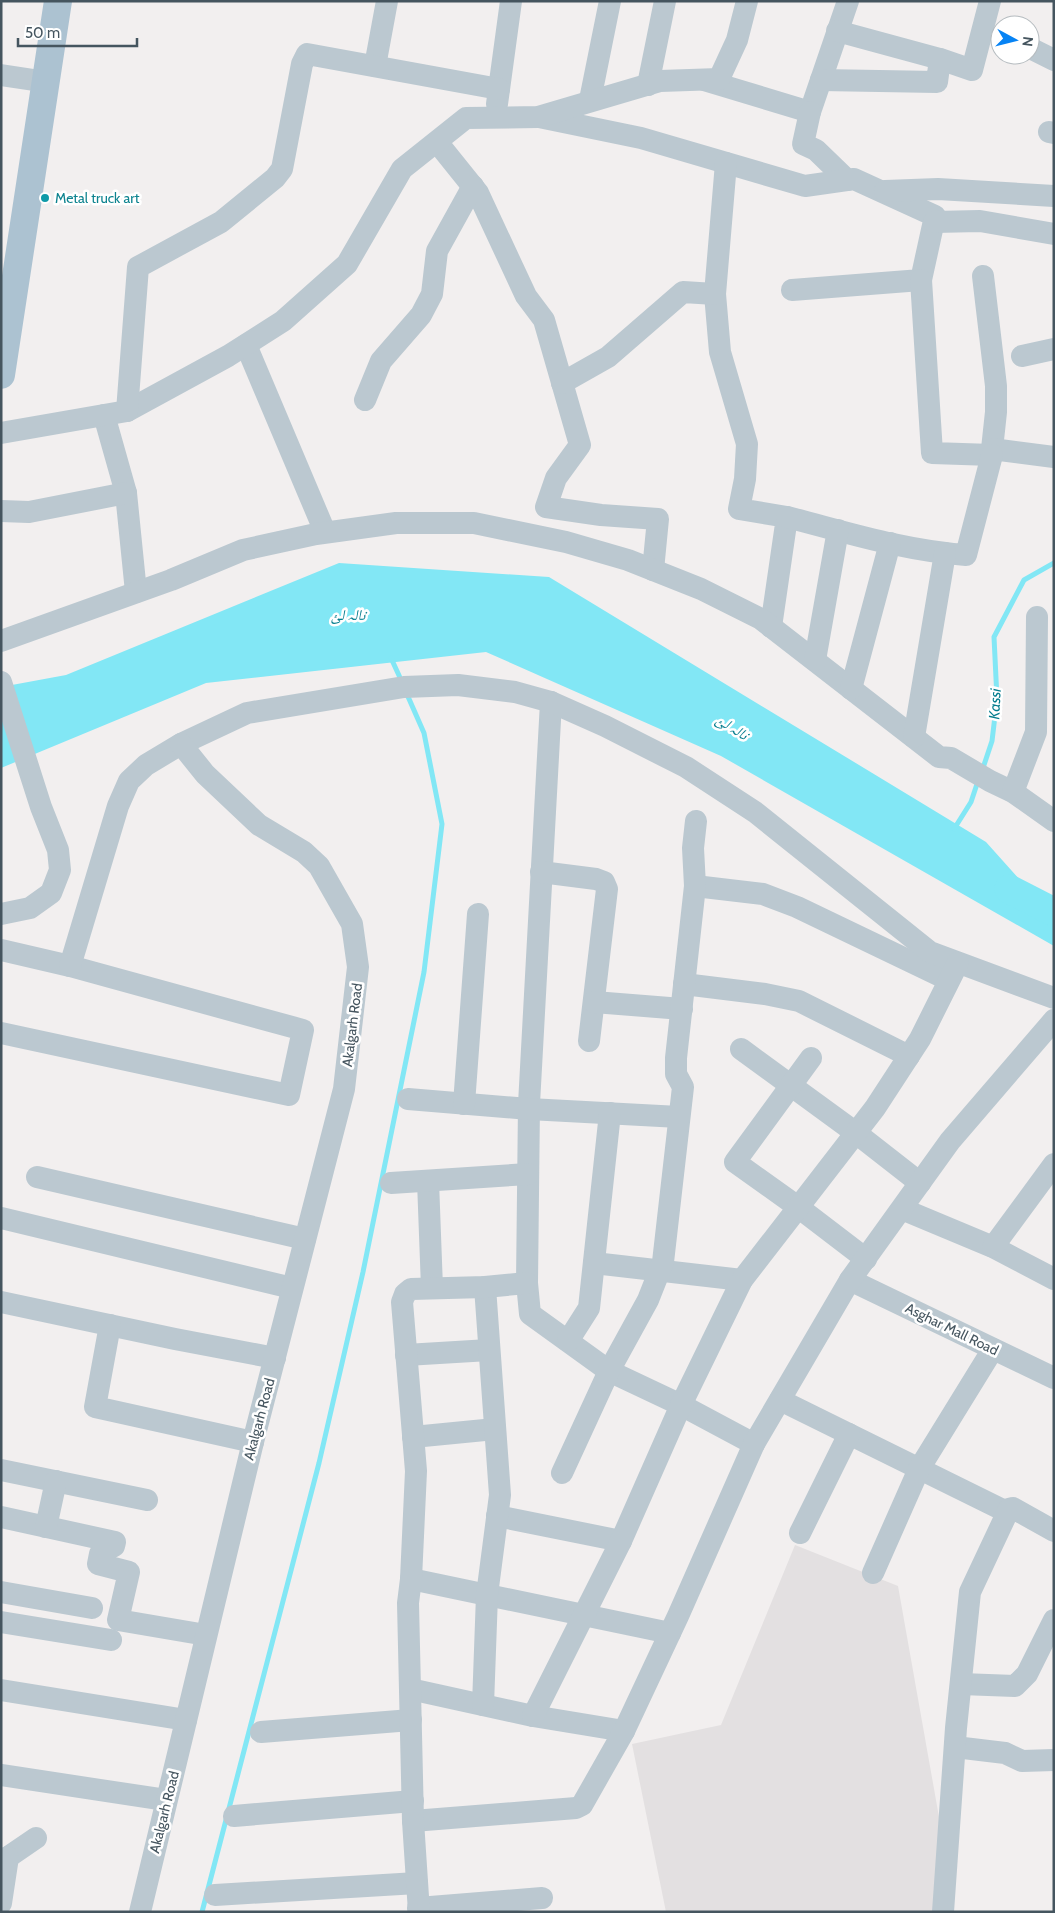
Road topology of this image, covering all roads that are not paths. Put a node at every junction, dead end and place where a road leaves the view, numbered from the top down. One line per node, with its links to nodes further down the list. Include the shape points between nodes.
1 (58, 1): 17 (main road)
2 (387, 1): 13 (street)
3 (512, 1): 19 (street)
4 (610, 1): 20 (street)
5 (666, 1): 18 (street)
6 (747, 1): 15 (street, via 737,40 719,79)
7 (848, 1): 9 (street)
8 (990, 1): 11 (street, via 972,70)
9 (837, 31): 11 (street); 16 (street)
10 (1040, 53): 12 (street)
11 (940, 60): 16 (street, via 937,82)
12 (1054, 60)
13 (375, 66): 19 (street); 42 (street, via 306,54 282,168 275,178 221,222 138,267)
14 (1, 75): 17 (street)
15 (704, 80): 18 (street); 21 (street)
16 (821, 80): 21 (street)
17 (47, 82): 39 (main road)
18 (648, 84): 20 (street)
19 (499, 89): 23 (street)
20 (590, 100): 22 (street)
21 (810, 112): 26 (street, via 803,144 816,150)
22 (538, 116): 23 (street); 25 (street, via 641,138)
23 (495, 117): 24 (street, via 466,118)
24 (437, 142): 27 (street); 36 (street, via 402,169 347,264 283,321)
25 (726, 163): 26 (street, via 804,186); 35 (street)
26 (847, 180): 28 (street, via 854,179)
27 (473, 186): 40 (street, via 526,296 544,320); 41 (street, via 437,251 432,294 421,315 381,361)
28 (879, 191): 29 (street, via 938,189); 30 (street, via 935,216)
29 (1054, 196)
30 (934, 222): 31 (street, via 980,221); 33 (street)
31 (1054, 234)
32 (982, 276): 45 (street, via 996,386)
33 (921, 280): 34 (street); 45 (street, via 932,453)
34 (792, 290)
35 (715, 294): 40 (street, via 683,292 608,358); 49 (street, via 720,352 747,444 746,479 739,509)
36 (246, 345): 42 (street); 51 (street)
37 (1054, 348): 38 (street)
38 (1022, 356)
39 (1, 375)
40 (562, 383): 54 (street, via 580,445 556,478 546,507 658,520)
41 (365, 400)
42 (126, 411): 43 (street)
43 (104, 415): 44 (street); 47 (street)
44 (1, 434)
45 (992, 452): 46 (street); 53 (street)
46 (1054, 457)
47 (126, 493): 48 (street, via 29,512); 55 (street)
48 (1, 511)
49 (787, 517): 50 (street); 57 (street)
50 (838, 530): 52 (street); 59 (street)
51 (325, 532): 54 (street, via 396,523 474,523 566,542); 55 (street, via 244,550)
52 (890, 543): 53 (street); 61 (street)
53 (956, 554): 64 (street)
54 (653, 570): 57 (street, via 701,589)
55 (136, 592): 58 (street)
56 (1037, 617): 63 (street)
57 (772, 627): 59 (street)
58 (1, 640)
59 (814, 660): 61 (street)
60 (1, 683): 71 (street, via 58,850 60,870 50,893 30,908)
61 (851, 689): 64 (street)
62 (551, 702): 65 (street, via 515,692 458,685 404,687 247,713); 69 (street); 75 (street, via 686,767 755,812)
63 (1045, 714): 66 (street)
64 (914, 737): 66 (street, via 939,757 951,758)
65 (182, 744): 74 (street, via 146,765 129,781 118,806); 102 (street, Akalgarh Road, via 205,774 259,825 304,852 319,866 352,924 358,967 344,1089)
66 (1013, 792): 68 (street)
67 (696, 821): 70 (street, via 693,848)
68 (1054, 821)
69 (541, 872): 78 (street, via 596,879 604,882 607,889); 89 (street)
70 (695, 886): 75 (street, via 763,894); 76 (street)
71 (1, 914)
72 (478, 914): 88 (street)
73 (1, 950): 74 (street)
74 (70, 966): 81 (street, via 303,1030 289,1095)
75 (953, 972): 77 (street); 84 (street)
76 (684, 984): 79 (street); 84 (street, via 800,1000)
77 (1054, 998)
78 (594, 1002): 79 (street); 82 (street)
79 (682, 1010): 91 (street, via 676,1066 676,1074 683,1087)
80 (1054, 1020): 98 (street, via 950,1141)
81 (1, 1033)
82 (589, 1041)
83 (741, 1049): 86 (street)
84 (908, 1056): 92 (street)
85 (811, 1058): 86 (street)
86 (791, 1086): 92 (street); 99 (street, via 734,1162)
87 (408, 1099): 88 (street)
88 (464, 1104): 89 (street)
89 (529, 1109): 90 (street); 94 (street)
90 (610, 1114): 91 (street); 105 (street)
91 (679, 1117): 106 (street, via 663,1262)
92 (856, 1133): 98 (street); 99 (street)
93 (1054, 1164): 103 (street)
94 (528, 1174): 96 (street); 110 (street)
95 (37, 1177): 102 (street)
96 (428, 1181): 97 (street); 113 (street)
97 (391, 1183)
98 (920, 1183): 100 (street)
99 (798, 1206): 104 (street); 108 (street)
100 (902, 1209): 103 (street); 104 (street)
101 (1, 1218): 112 (street)
102 (305, 1238): 112 (street, Akalgarh Road)
103 (993, 1247): 107 (street)
104 (866, 1259): 109 (street)
105 (594, 1263): 106 (street); 116 (street, via 589,1308)
106 (659, 1271): 108 (street); 121 (street, via 648,1300)
107 (1054, 1279)
108 (742, 1280): 124 (street)
109 (850, 1280): 117 (street, Asghar Mall Road); 123 (street)
110 (527, 1283): 111 (street); 116 (street, via 530,1314)
111 (485, 1287): 113 (street); 118 (street)
112 (292, 1288): 120 (street, Akalgarh Road)
113 (432, 1288): 119 (street, via 411,1289 405,1294 402,1302)
114 (1, 1302): 115 (street)
115 (110, 1325): 120 (street); 128 (street, via 95,1407)
116 (568, 1341): 121 (street)
117 (993, 1349): 122 (street, Asghar Mall Road); 130 (street)
118 (489, 1350): 119 (street); 125 (street)
119 (406, 1355): 127 (street)
120 (275, 1358): 128 (street, Akalgarh Road)
121 (609, 1371): 124 (street); 132 (street)
122 (1054, 1378)
123 (780, 1400): 126 (street); 129 (street)
124 (680, 1405): 129 (street); 141 (street)
125 (495, 1429): 127 (street); 136 (street, via 500,1495)
126 (849, 1434): 130 (street); 140 (street)
127 (413, 1437): 143 (street, via 416,1471)
128 (253, 1442): 151 (street, Akalgarh Road)
129 (754, 1444): 150 (street)
130 (919, 1469): 135 (street); 142 (street)
131 (1, 1470): 133 (street)
132 (562, 1473)
133 (56, 1481): 134 (street); 138 (street)
134 (147, 1500)
135 (1006, 1512): 139 (street, via 1013,1508); 153 (street, via 970,1592)
136 (497, 1516): 141 (street); 145 (street)
137 (1, 1517): 138 (street)
138 (46, 1527): 151 (street, via 115,1542 100,1554 98,1564 129,1572 118,1620)
139 (1054, 1531)
140 (800, 1533)
141 (622, 1540): 147 (street)
142 (873, 1573)
143 (411, 1579): 145 (street); 154 (street, via 408,1604)
144 (1, 1592): 146 (street)
145 (487, 1595): 147 (street); 156 (street)
146 (92, 1608)
147 (584, 1615): 150 (street); 157 (street)
148 (1, 1622): 152 (street)
149 (1053, 1627): 153 (street, via 1027,1674 1015,1686)
150 (670, 1633): 160 (street)
151 (206, 1635): 158 (street, Akalgarh Road)
152 (111, 1640)
153 (961, 1684): 162 (street)
154 (410, 1689): 156 (street); 159 (street)
155 (1, 1690): 158 (street)
156 (483, 1705): 157 (street)
157 (532, 1716): 160 (street)
158 (186, 1720): 165 (street, Akalgarh Road)
159 (411, 1720): 161 (street); 166 (street)
160 (624, 1730): 166 (street, via 582,1805 576,1808)
161 (261, 1732)
162 (955, 1747): 163 (street, via 1005,1753 1022,1761); 176 (street)
163 (1054, 1760)
164 (1, 1775): 165 (street)
165 (166, 1800): 175 (street, Akalgarh Road)
166 (413, 1811): 167 (street); 170 (street)
167 (234, 1816)
168 (36, 1838): 169 (street)
169 (5, 1859): 173 (street)
170 (417, 1883): 171 (street); 174 (street)
171 (215, 1895)
172 (542, 1898): 174 (street)
173 (1, 1903)
174 (418, 1910)
175 (140, 1912)
176 (943, 1912)

